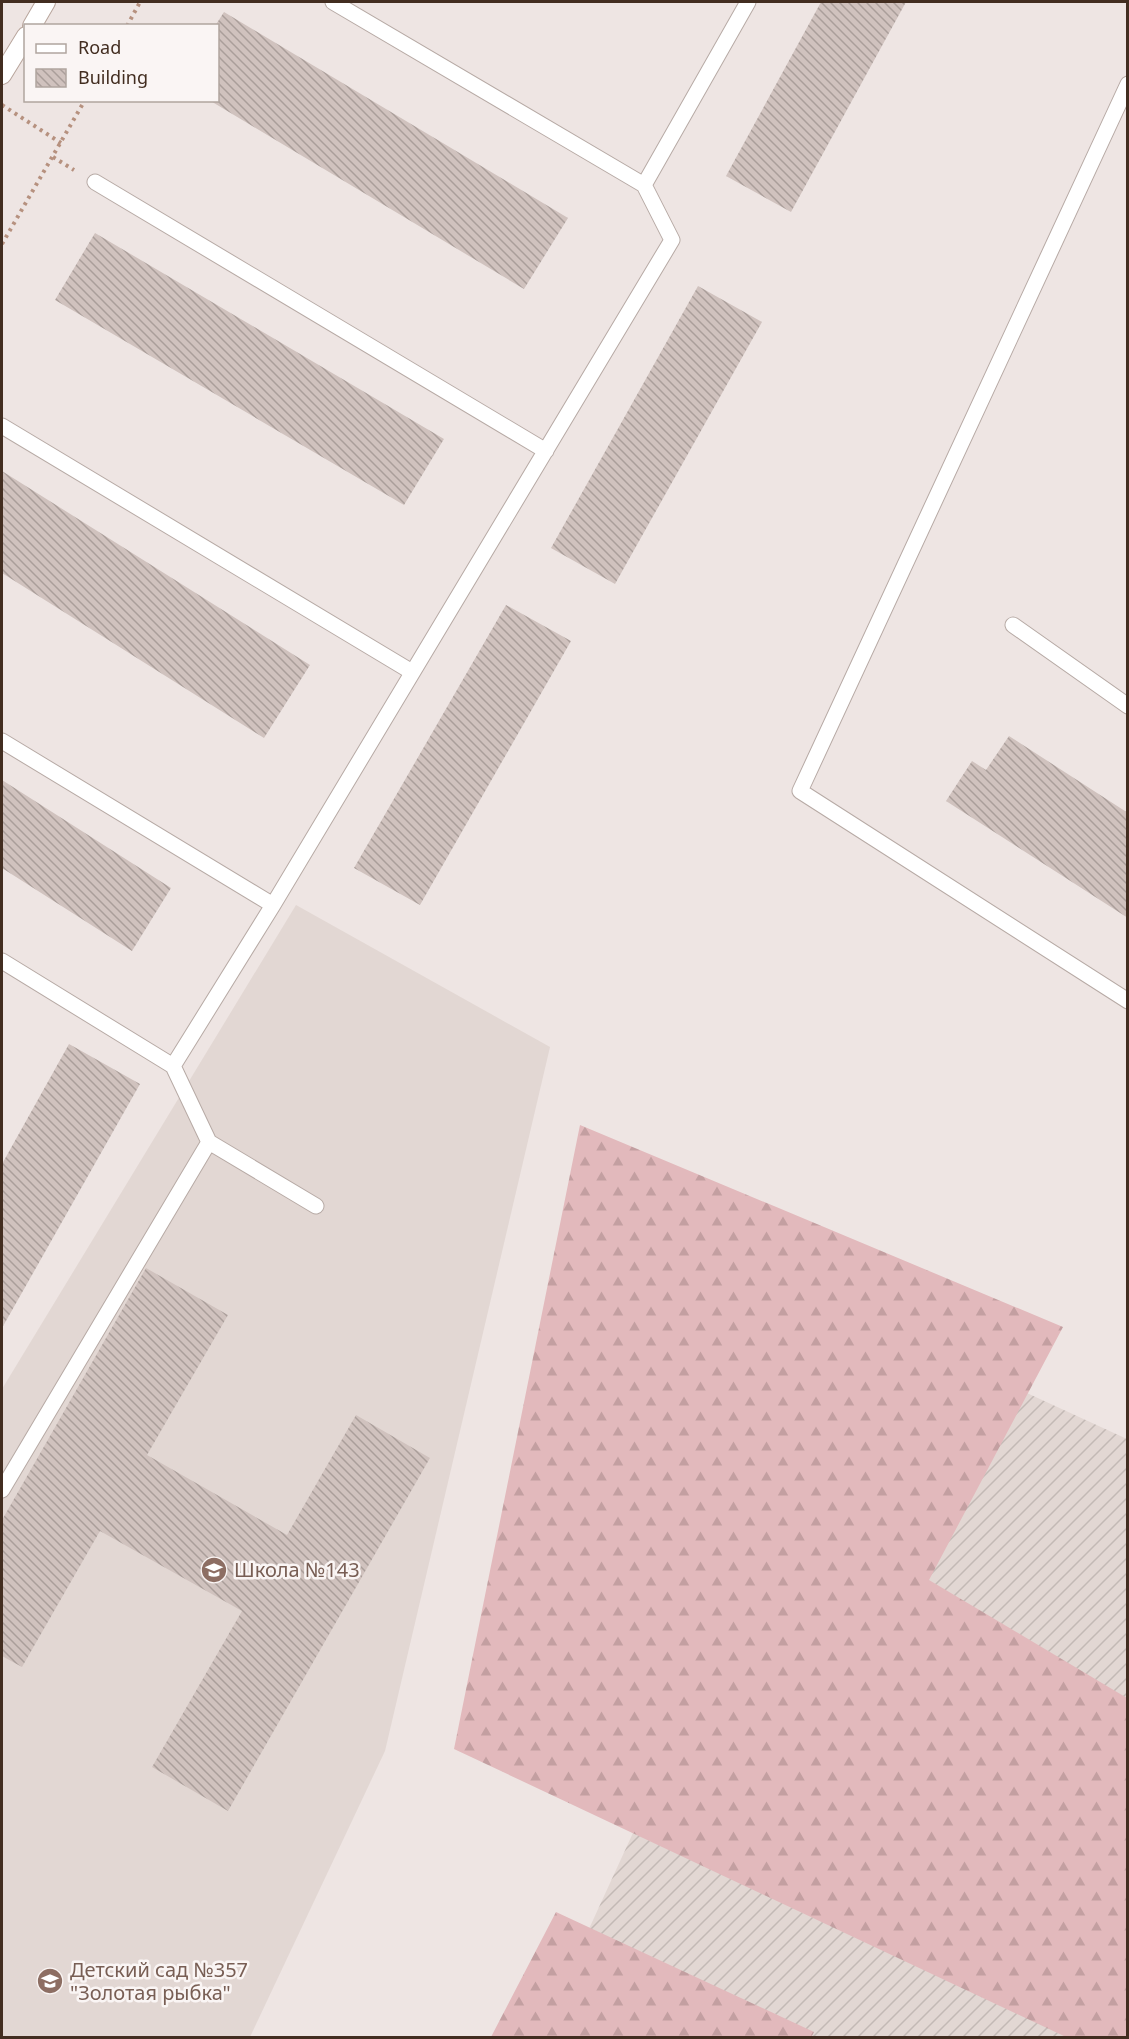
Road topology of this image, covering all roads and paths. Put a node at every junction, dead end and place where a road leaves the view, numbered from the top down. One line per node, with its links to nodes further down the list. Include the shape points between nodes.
1 (46, 2): 5 (street)
2 (140, 2): 6 (path)
3 (333, 2): 14 (lane)
4 (748, 2): 14 (lane)
5 (33, 24)
6 (128, 24)
7 (24, 39): 8 (street)
8 (2, 75)
9 (1128, 84): 24 (lane, via 800,791)
10 (84, 102): 12 (path)
11 (2, 105): 12 (path)
12 (61, 143): 15 (path)
13 (95, 182): 17 (lane)
14 (644, 185): 17 (lane, via 672,240)
15 (2, 244)
16 (2, 426): 19 (lane)
17 (546, 451): 19 (lane)
18 (1013, 625): 20 (lane)
19 (412, 672): 22 (lane)
20 (1128, 706)
21 (2, 741): 22 (lane)
22 (273, 905): 25 (lane)
23 (2, 961): 25 (lane)
24 (1128, 1001)
25 (173, 1066): 26 (lane)
26 (209, 1142): 27 (lane); 28 (lane)
27 (316, 1206)
28 (2, 1490)

